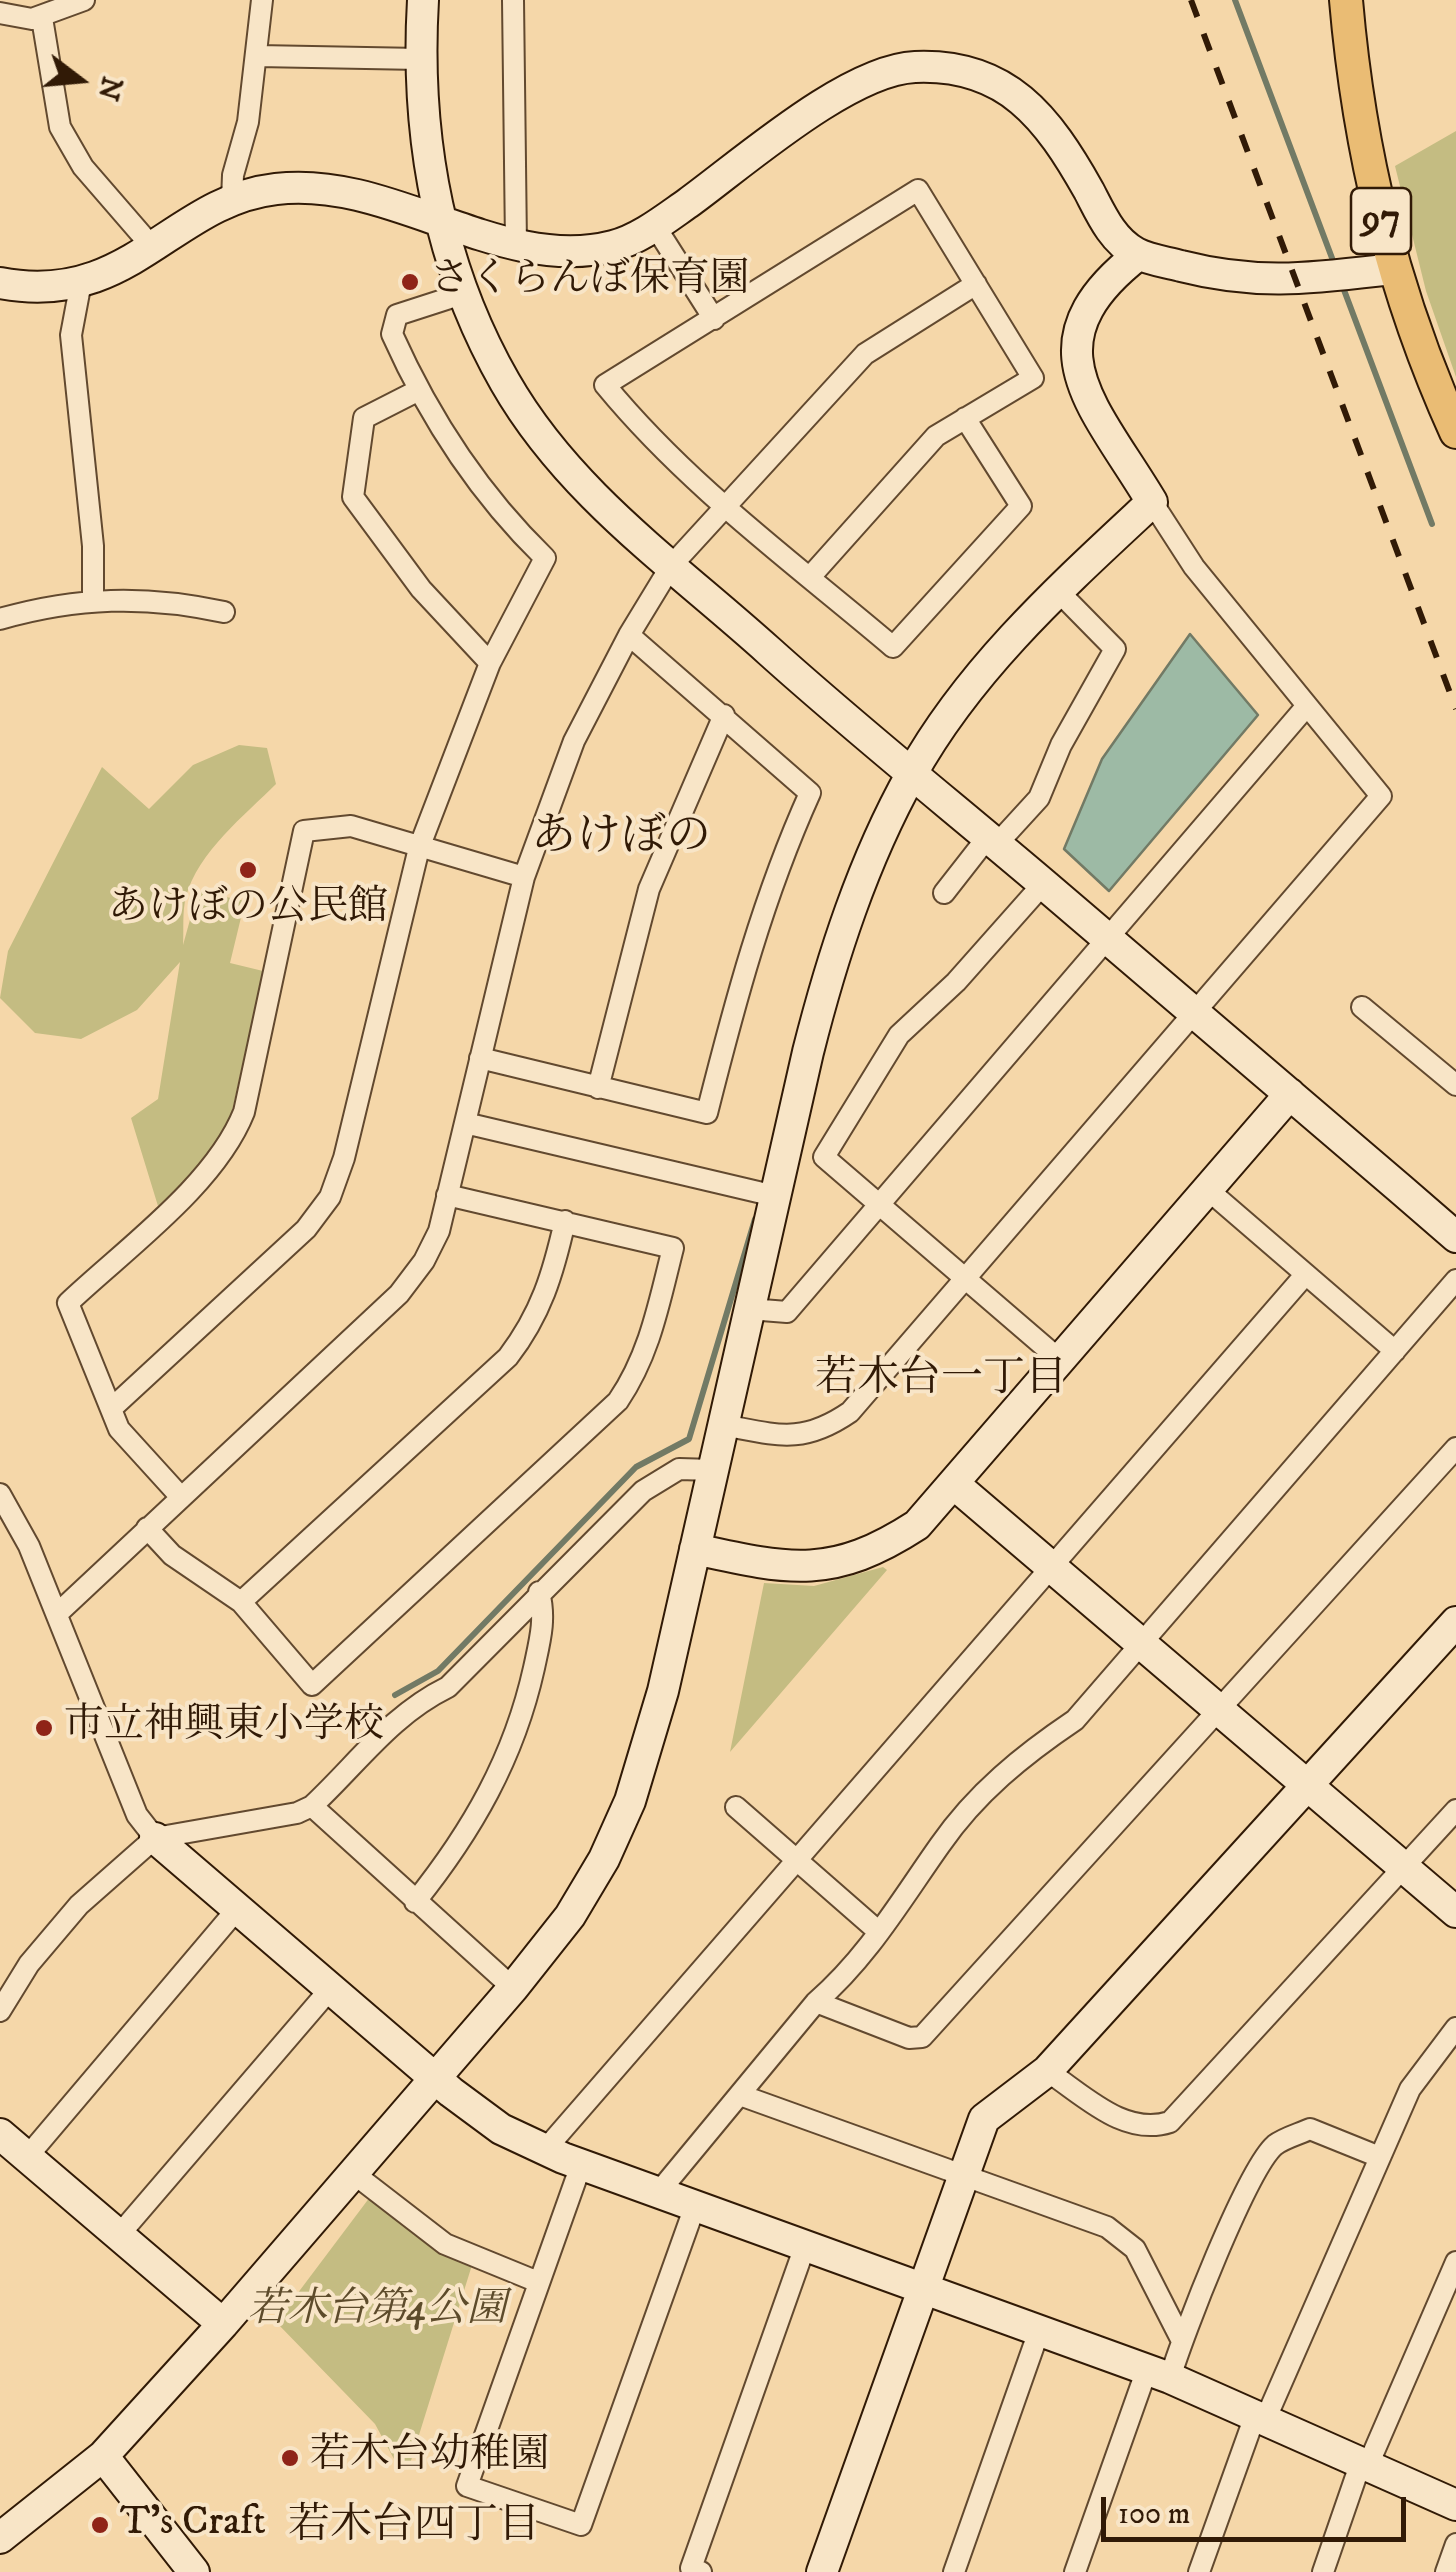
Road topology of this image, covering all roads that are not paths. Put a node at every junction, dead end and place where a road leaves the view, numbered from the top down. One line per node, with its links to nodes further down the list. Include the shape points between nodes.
1 (84, 0): 7 (street)
2 (262, 0): 8 (street)
3 (423, 0): 9 (street)
4 (513, 0): 13 (street)
5 (1346, 0): 16 (main road, 97, via 1362,140)
6 (0, 13): 7 (street)
7 (42, 18): 14 (street, via 60,127 83,167)
8 (258, 56): 9 (street); 10 (street)
9 (420, 59): 11 (street, via 426,163)
10 (232, 200): 11 (street, via 303,186); 14 (street)
11 (439, 217): 13 (street); 20 (street)
12 (655, 226): 13 (street, via 616,245 586,250); 15 (street, via 857,84 912,67 940,68 998,83 1043,118 1110,230); 21 (street)
13 (516, 244)
14 (154, 249): 17 (street)
15 (1138, 254): 16 (street, via 1266,282); 25 (street, via 1085,306 1076,362 1082,384)
16 (1392, 269): 24 (main road, 97)
17 (80, 282): 18 (street); 30 (street, via 72,354)
18 (0, 283)
19 (976, 284): 21 (street, via 918,190); 23 (street, via 1033,378); 26 (street, via 865,354)
20 (462, 294): 22 (street, via 397,315 392,334); 27 (street, via 536,430 578,482)
21 (714, 319): 26 (street, via 606,385 651,440)
22 (417, 391): 34 (street, via 470,476 545,558); 34 (street, via 364,418 353,497 422,589)
23 (965, 418): 28 (street, via 936,436); 28 (street, via 1021,506 893,647)
24 (1456, 432)
25 (1152, 502): 29 (street); 35 (street, via 1194,568)
26 (724, 507): 27 (street); 28 (street)
27 (672, 566): 33 (street); 37 (street)
28 (810, 578)
29 (1057, 590): 37 (street, via 988,666); 38 (street, via 1115,649 1039,798)
30 (94, 600): 31 (street); 32 (street)
31 (224, 612)
32 (0, 618)
33 (630, 635): 36 (street); 40 (street, via 574,741)
34 (490, 663): 39 (street)
35 (1305, 708): 43 (street); 45 (street, via 1380,796)
36 (724, 715): 48 (street, via 649,889); 48 (street, via 810,793 750,946 707,1112)
37 (910, 775): 38 (street); 53 (street, via 830,967)
38 (992, 842): 41 (street); 42 (street)
39 (418, 848): 40 (street); 63 (street, via 330,1197 306,1229); 63 (street, via 351,826 304,832 234,1138 68,1302)
40 (524, 877): 46 (street)
41 (1043, 884): 43 (street); 54 (street, via 899,1035 824,1157)
42 (944, 893)
43 (1109, 940): 45 (street); 54 (street)
44 (1362, 1007): 47 (street)
45 (1194, 1011): 49 (street); 58 (street)
46 (480, 1058): 48 (street); 50 (street)
47 (1456, 1086)
48 (598, 1088)
49 (1290, 1094): 51 (street); 56 (street)
50 (465, 1123): 52 (street); 53 (street)
51 (1207, 1189): 57 (street); 62 (street)
52 (447, 1195): 55 (street); 69 (street, via 439,1231 399,1294)
53 (775, 1196): 60 (street)
54 (879, 1207): 58 (street); 60 (street, via 788,1312)
55 (565, 1221): 74 (street, via 550,1287 508,1357); 74 (street, via 672,1248 652,1336 618,1401 312,1685)
56 (1456, 1237)
57 (1305, 1275): 61 (street); 72 (street)
58 (964, 1279): 62 (street); 64 (street, via 850,1412 822,1431 788,1438)
59 (1456, 1280): 61 (street)
60 (750, 1308): 64 (street)
61 (1395, 1352): 77 (street)
62 (1060, 1360): 67 (street)
63 (112, 1408): 69 (street, via 120,1429)
64 (723, 1425): 66 (street)
65 (1456, 1448): 78 (street)
66 (713, 1470): 71 (street); 73 (street, via 679,1469 643,1491)
67 (954, 1484): 71 (street, via 917,1524 882,1548 830,1565 796,1569); 72 (street)
68 (0, 1494): 75 (street)
69 (180, 1495): 70 (street)
70 (147, 1528): 74 (street, via 172,1555); 75 (street)
71 (695, 1550): 91 (street, via 630,1801 570,1916)
72 (1052, 1567): 77 (street); 84 (street)
73 (539, 1592): 80 (street, via 448,1687 383,1729 356,1766); 86 (street, via 546,1616 511,1746 465,1839)
74 (241, 1602)
75 (57, 1614): 83 (street, via 136,1815)
76 (1456, 1622): 79 (street)
77 (1142, 1644): 78 (street); 89 (street, via 1076,1720 1012,1762 941,1843)
78 (1222, 1712): 79 (street); 92 (street, via 922,2038)
79 (1308, 1785): 85 (street); 97 (street)
80 (312, 1806): 83 (street); 86 (street)
81 (736, 1806): 84 (street)
82 (1456, 1810): 85 (street)
83 (155, 1838): 87 (street); 93 (street, via 80,1906)
84 (795, 1859): 89 (street); 101 (street)
85 (1404, 1867): 88 (street); 97 (street, via 1170,2122 1132,2126)
86 (415, 1902): 91 (street)
87 (238, 1908): 90 (street); 100 (street)
88 (1456, 1912)
89 (880, 1932): 92 (street)
90 (331, 1988): 98 (street); 108 (street)
91 (513, 1988): 98 (street)
92 (816, 2002): 99 (street)
93 (0, 2011)
94 (1456, 2028): 95 (street)
95 (1439, 2047): 96 (street); 102 (street)
96 (1456, 2063)
97 (1047, 2071): 105 (street, via 984,2119)
98 (436, 2078): 101 (street, via 502,2129); 104 (street)
99 (740, 2095): 105 (street); 106 (street)
100 (11, 2151): 108 (street)
101 (544, 2151): 103 (street)
102 (1377, 2156): 115 (street, via 1310,2128 1274,2146); 117 (street)
103 (580, 2165): 106 (street); 111 (street)
104 (353, 2173): 111 (street, via 446,2244); 113 (street)
105 (962, 2176): 112 (street); 115 (street, via 1108,2227 1134,2249)
106 (658, 2193): 107 (street)
107 (695, 2206): 109 (street); 111 (street, via 581,2525 467,2486)
108 (119, 2235): 113 (street)
109 (804, 2246): 112 (street); 124 (street, via 691,2568)
110 (1456, 2262): 119 (street)
111 (538, 2282)
112 (922, 2289): 114 (street); 125 (street)
113 (223, 2324): 118 (street)
114 (1039, 2331): 116 (street); 126 (street)
115 (1181, 2339): 116 (street)
116 (1159, 2374): 117 (street); 127 (street)
117 (1261, 2415): 119 (street); 128 (street)
118 (103, 2456): 121 (street); 123 (street)
119 (1365, 2464): 120 (street); 129 (street)
120 (1456, 2505)
121 (0, 2538)
122 (1456, 2544): 130 (street)
123 (194, 2572)
124 (702, 2572)
125 (822, 2572)
126 (954, 2572)
127 (1076, 2572)
128 (1200, 2572)
129 (1323, 2572)
130 (1446, 2572)

